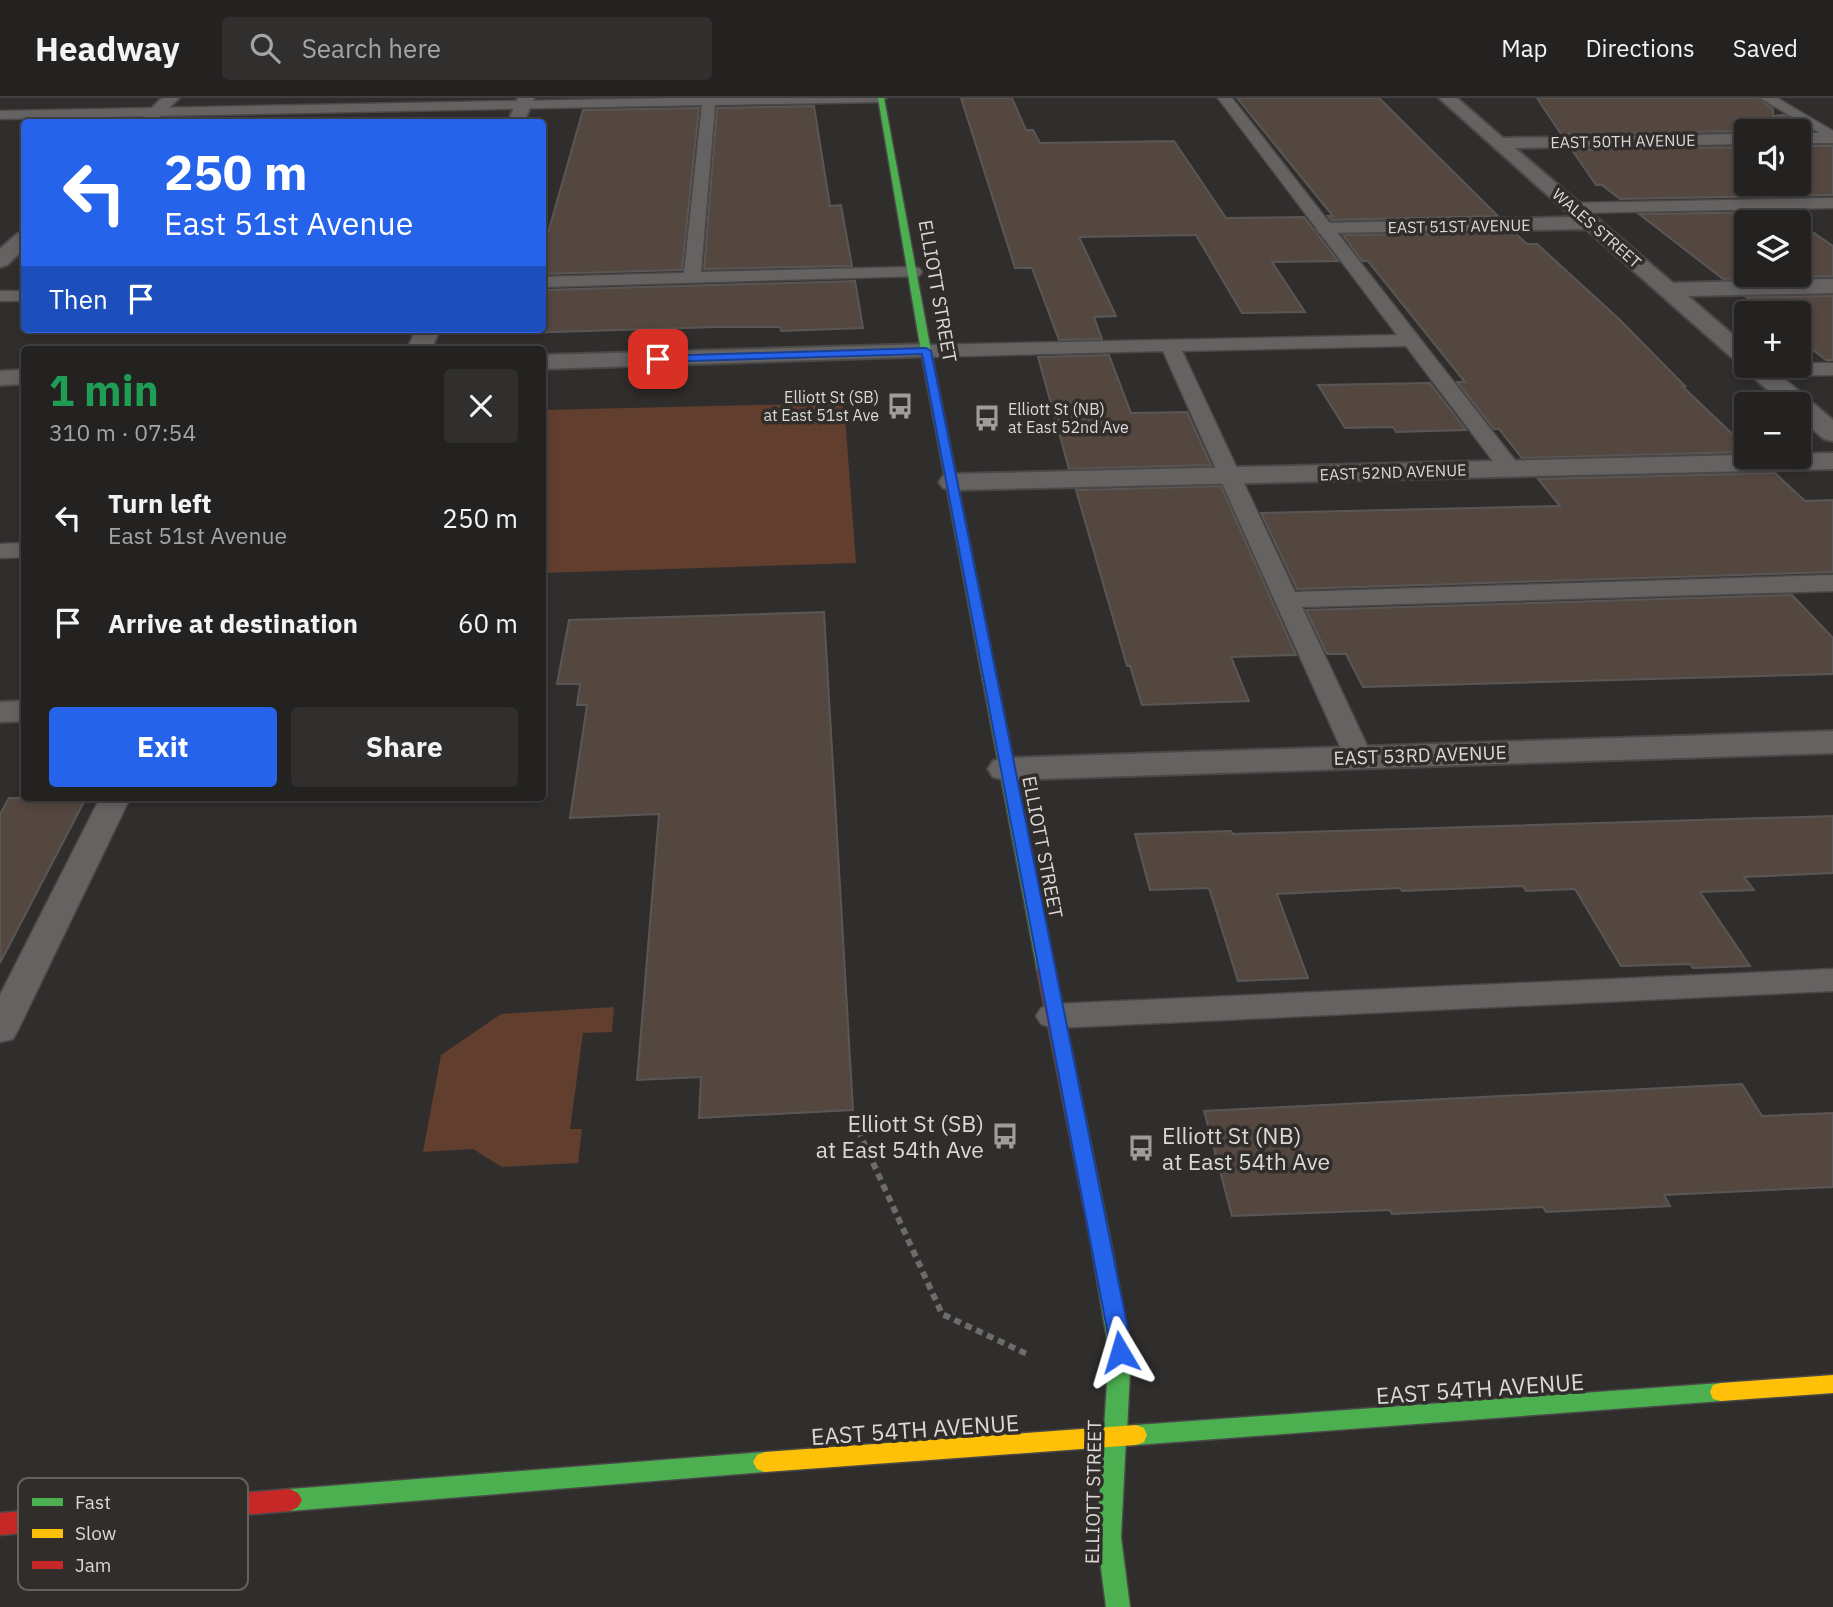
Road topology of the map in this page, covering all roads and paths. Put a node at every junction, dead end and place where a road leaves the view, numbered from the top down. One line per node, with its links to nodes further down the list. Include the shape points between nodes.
1 (172, 98): 10 (street)
2 (881, 98): 7 (lane); 23 (street, ELLIOTT STREET)
3 (1225, 98): 20 (lane)
4 (1447, 98): 16 (street, WALES STREET)
5 (1767, 98): 13 (lane)
6 (525, 101): 7 (lane); 8 (lane); 12 (street)
7 (709, 101): 24 (lane)
8 (345, 109): 10 (lane); 11 (lane)
9 (0, 115): 10 (lane)
10 (151, 118)
11 (338, 119)
12 (517, 119)
13 (1833, 137): 14 (street)
14 (1811, 138)
15 (1734, 139): 16 (street, EAST 50TH AVENUE)
16 (1499, 143): 18 (street, WALES STREET)
17 (1833, 203): 18 (lane)
18 (1574, 208): 19 (street, WALES STREET)
19 (1591, 223): 20 (street, EAST 51ST AVENUE); 27 (street, WALES STREET)
20 (1326, 229): 30 (lane)
21 (21, 241): 22 (street)
22 (0, 261)
23 (913, 272): 24 (lane); 33 (street, ELLIOTT STREET)
24 (692, 278): 25 (lane)
25 (546, 282)
26 (1833, 286): 27 (street)
27 (1667, 290): 32 (street, WALES STREET)
28 (0, 296): 29 (lane)
29 (21, 296)
30 (1412, 340): 31 (lane); 42 (lane)
31 (1170, 346): 33 (lane); 43 (lane)
32 (1734, 348)
33 (926, 351): 34 (street); 44 (street, ELLIOTT STREET)
34 (546, 362)
35 (1811, 368): 36 (lane)
36 (1833, 369)
37 (21, 377): 38 (street)
38 (0, 378)
39 (1769, 378): 40 (street, WALES STREET)
40 (1833, 433)
41 (1833, 461): 42 (street, EAST 52ND AVENUE)
42 (1510, 468): 43 (street, EAST 52ND AVENUE)
43 (1230, 477): 44 (street, EAST 52ND AVENUE); 48 (lane)
44 (953, 482): 53 (street, ELLIOTT STREET)
45 (21, 550): 46 (lane)
46 (0, 551)
47 (1833, 583): 48 (lane)
48 (1286, 600): 52 (lane)
49 (21, 711): 50 (street)
50 (0, 712)
51 (1833, 742): 52 (street, EAST 53RD AVENUE)
52 (1357, 756): 53 (street, EAST 53RD AVENUE)
53 (1006, 769): 57 (street, ELLIOTT STREET)
54 (114, 801): 56 (lane)
55 (1833, 980): 57 (lane)
56 (9, 996): 58 (lane)
57 (1054, 1016): 62 (street, ELLIOTT STREET, via 1117,1324 1120,1352)
58 (0, 1030)
59 (858, 1130): 60 (path, via 942,1314)
60 (1027, 1353)
61 (1833, 1384): 62 (street, EAST 54TH AVENUE)
62 (1113, 1437): 63 (street, EAST 54TH AVENUE); 66 (street, ELLIOTT STREET, via 1109,1537)
63 (248, 1503)
64 (18, 1522): 65 (street, EAST 54TH AVENUE)
65 (0, 1524)
66 (1118, 1607)

